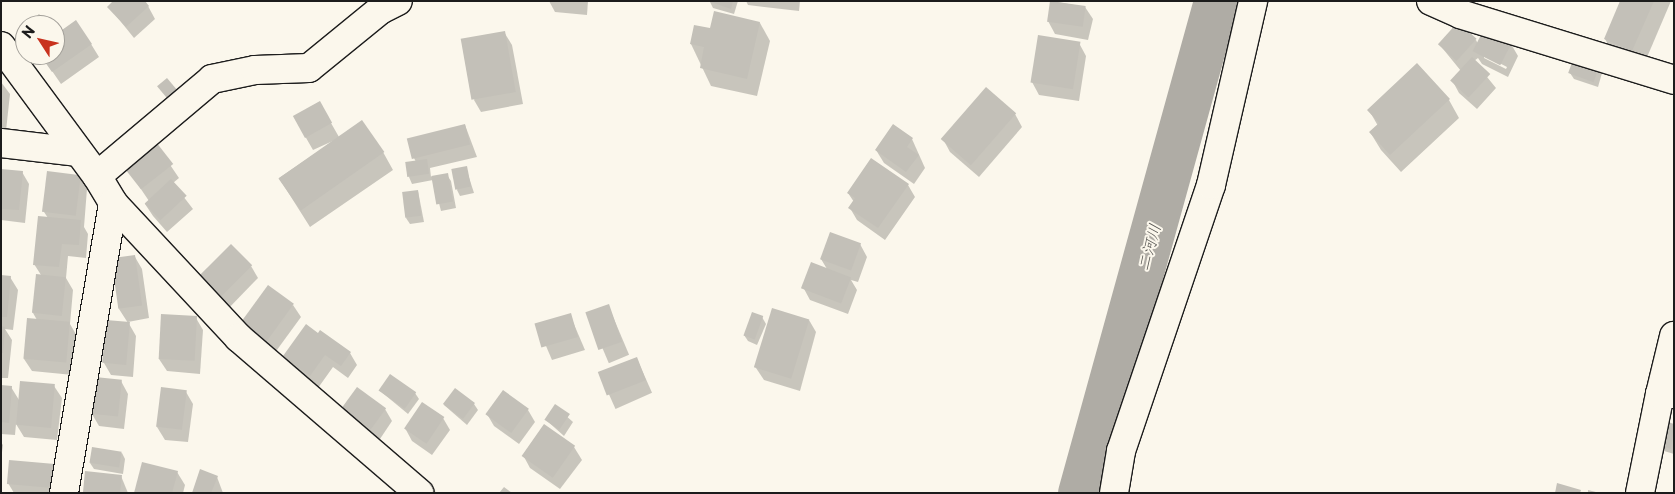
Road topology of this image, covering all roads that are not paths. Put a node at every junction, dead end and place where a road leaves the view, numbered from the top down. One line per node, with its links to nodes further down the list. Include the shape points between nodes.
1 (398, 1): 8 (street, via 380,10 309,68 255,70 212,79)
2 (1253, 1): 14 (street, via 1211,185 1121,451)
3 (1431, 1): 5 (street, via 1460,14)
4 (1, 46): 7 (street)
5 (1674, 80)
6 (1, 143): 7 (street)
7 (78, 152): 8 (street)
8 (97, 176): 9 (street)
9 (113, 202): 12 (street); 13 (street, via 238,338)
10 (1674, 336): 11 (street)
11 (1667, 394): 15 (street)
12 (64, 493)
13 (419, 493)
14 (1114, 493)
15 (1640, 493)

